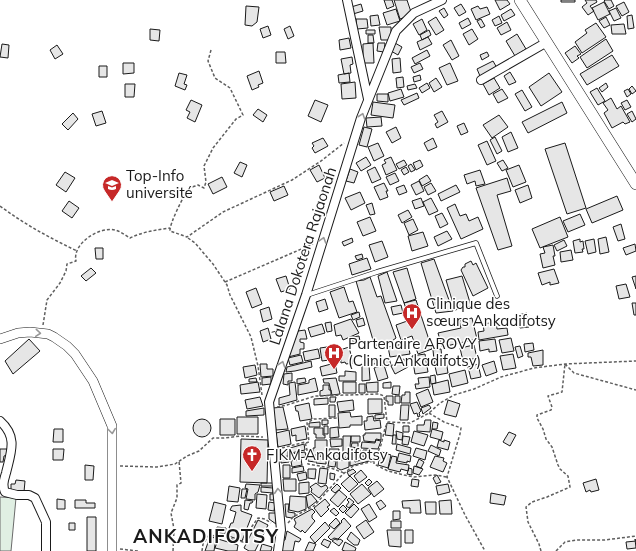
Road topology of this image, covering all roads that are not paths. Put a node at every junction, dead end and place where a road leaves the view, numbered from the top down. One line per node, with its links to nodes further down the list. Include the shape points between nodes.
1 (347, 0): 6 (street)
2 (442, 0): 6 (street, Làlana Dokotera Rajaonah, via 414,13 396,31)
3 (520, 0): 4 (main road)
4 (547, 42): 5 (street); 7 (main road)
5 (481, 80)
6 (368, 100): 8 (street, Làlana Dokotera Rajaonah, one-way to 6)
7 (636, 184)
8 (306, 295): 9 (lane, via 476,243); 14 (street, Làlana Dokotera Rajaonah, one-way to 8, via 281,530 269,405)
9 (497, 296)
10 (0, 339): 12 (street, one-way to 12, via 18,333 54,336 67,346 93,381 112,426)
11 (0, 420): 13 (street, via 6,426 12,441 3,487 5,492 35,498 46,522)
12 (112, 550)
13 (46, 551)
14 (278, 551)

